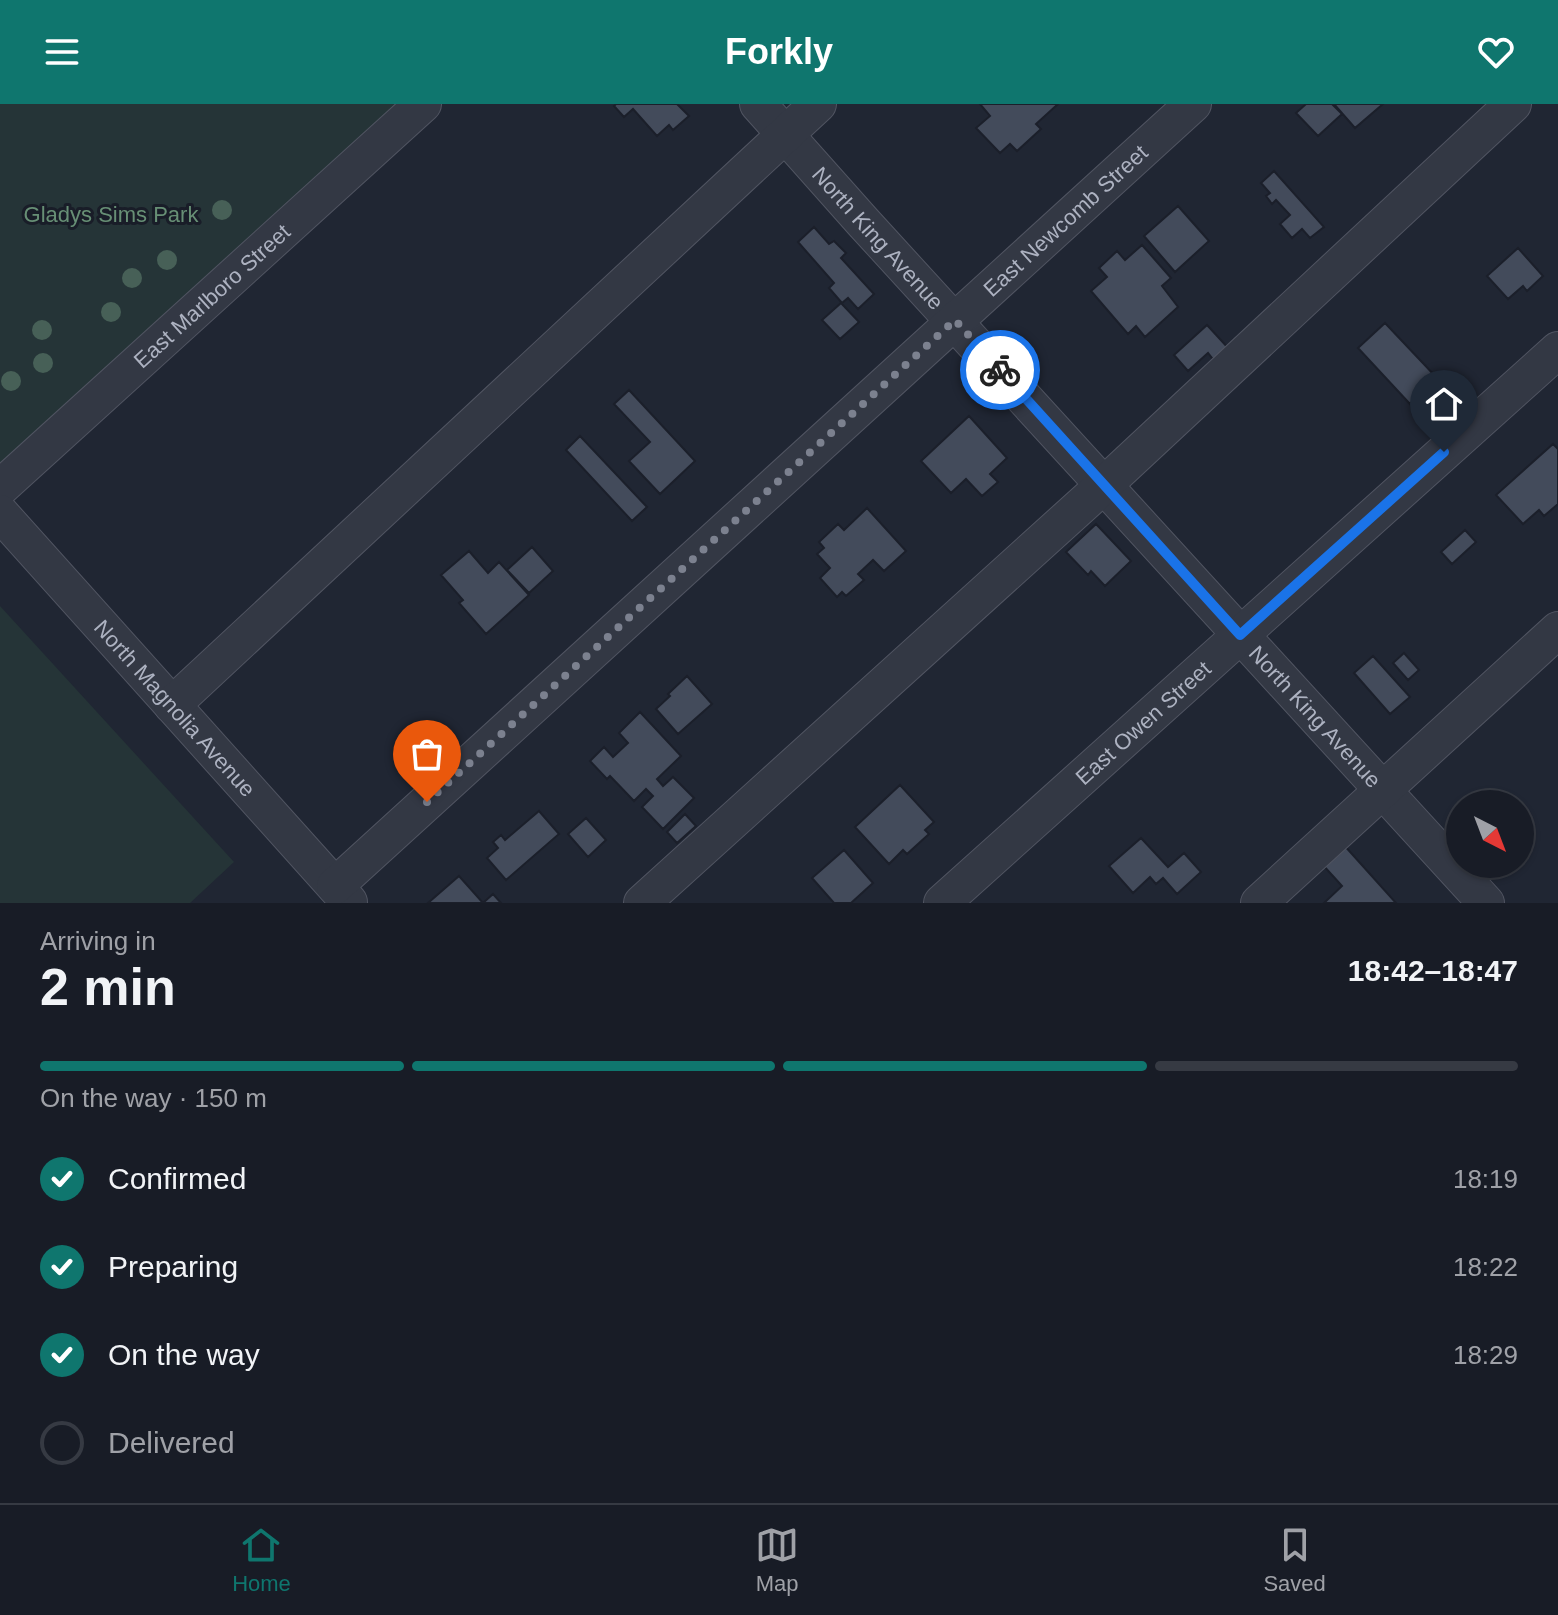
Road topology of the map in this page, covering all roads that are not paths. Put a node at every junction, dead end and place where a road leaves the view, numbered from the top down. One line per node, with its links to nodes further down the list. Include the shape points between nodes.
1 (423, 104): 10 (street, East Marlboro Street)
2 (758, 104): 6 (street, North King Avenue)
3 (818, 104): 6 (street)
4 (1193, 104): 7 (street, East Newcomb Street)
5 (1513, 104): 9 (street)
6 (785, 134): 7 (street, North King Avenue); 14 (street)
7 (955, 320): 9 (street, North King Avenue); 16 (street, East Newcomb Street)
8 (1558, 350): 13 (street, East Owen Street)
9 (1104, 485): 13 (street, North King Avenue); 17 (street)
10 (0, 488)
11 (0, 513): 14 (street, North Magnolia Avenue)
12 (1558, 630): 15 (street)
13 (1240, 635): 15 (street, North King Avenue); 18 (street, East Owen Street)
14 (172, 705): 16 (street, North Magnolia Avenue)
15 (1382, 790): 19 (street); 20 (street, North King Avenue)
16 (343, 894)
17 (642, 903)
18 (942, 903)
19 (1259, 903)
20 (1486, 903)

